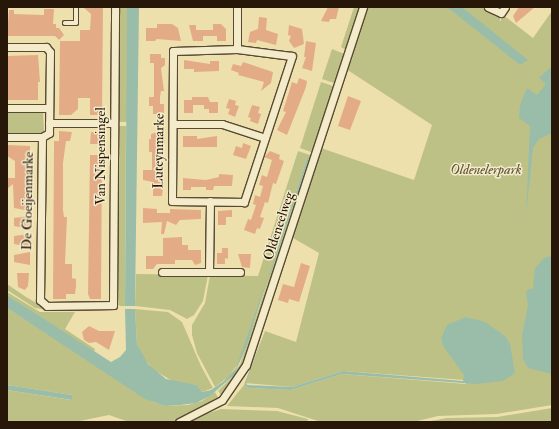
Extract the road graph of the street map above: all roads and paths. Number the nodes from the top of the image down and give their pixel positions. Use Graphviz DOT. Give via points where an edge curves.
graph roads {
  1 [pos="76,7"];
  2 [pos="115,7"];
  3 [pos="237,7"];
  4 [pos="363,7"];
  5 [pos="488,7"];
  6 [pos="503,10"];
  7 [pos="65,23"];
  8 [pos="7,47"];
  9 [pos="237,49"];
  10 [pos="7,108"];
  11 [pos="49,108"];
  12 [pos="49,123"];
  13 [pos="114,123"];
  14 [pos="173,124"];
  15 [pos="7,137"];
  16 [pos="42,137"];
  17 [pos="265,138"];
  18 [pos="210,201"];
  19 [pos="162,272"];
  20 [pos="209,272"];
  21 [pos="240,272"];
  22 [pos="113,306"];
  23 [pos="179,422"];
  1 -- 7 [label="lane" via="76,23"];
  2 -- 13 [label="street, Van Nispensingel"];
  3 -- 9 [label="street"];
  4 -- 23 [label="street, Oldeneelweg" via="246,365 222,400"];
  5 -- 6 [label="street"];
  8 -- 11 [label="street, De Goeijenmarke" via="46,47 50,52"];
  9 -- 14 [label="street, Luteynmarke" via="173,51"];
  9 -- 17 [label="street, Luteynmarke" via="292,56"];
  10 -- 11 [label="street"];
  11 -- 12 [label="street, De Goeijenmarke"];
  12 -- 13 [label="street"];
  12 -- 16 [label="street, De Goeijenmarke" via="49,133"];
  13 -- 22 [label="street, Van Nispensingel"];
  14 -- 17 [label="street" via="222,124"];
  14 -- 18 [label="street, Luteynmarke" via="172,201"];
  15 -- 16 [label="street"];
  16 -- 22 [label="street, De Goeijenmarke" via="40,300 47,306"];
  17 -- 18 [label="street, Luteynmarke" via="244,202"];
  18 -- 20 [label="street"];
  19 -- 20 [label="street"];
  20 -- 21 [label="street"];
}
